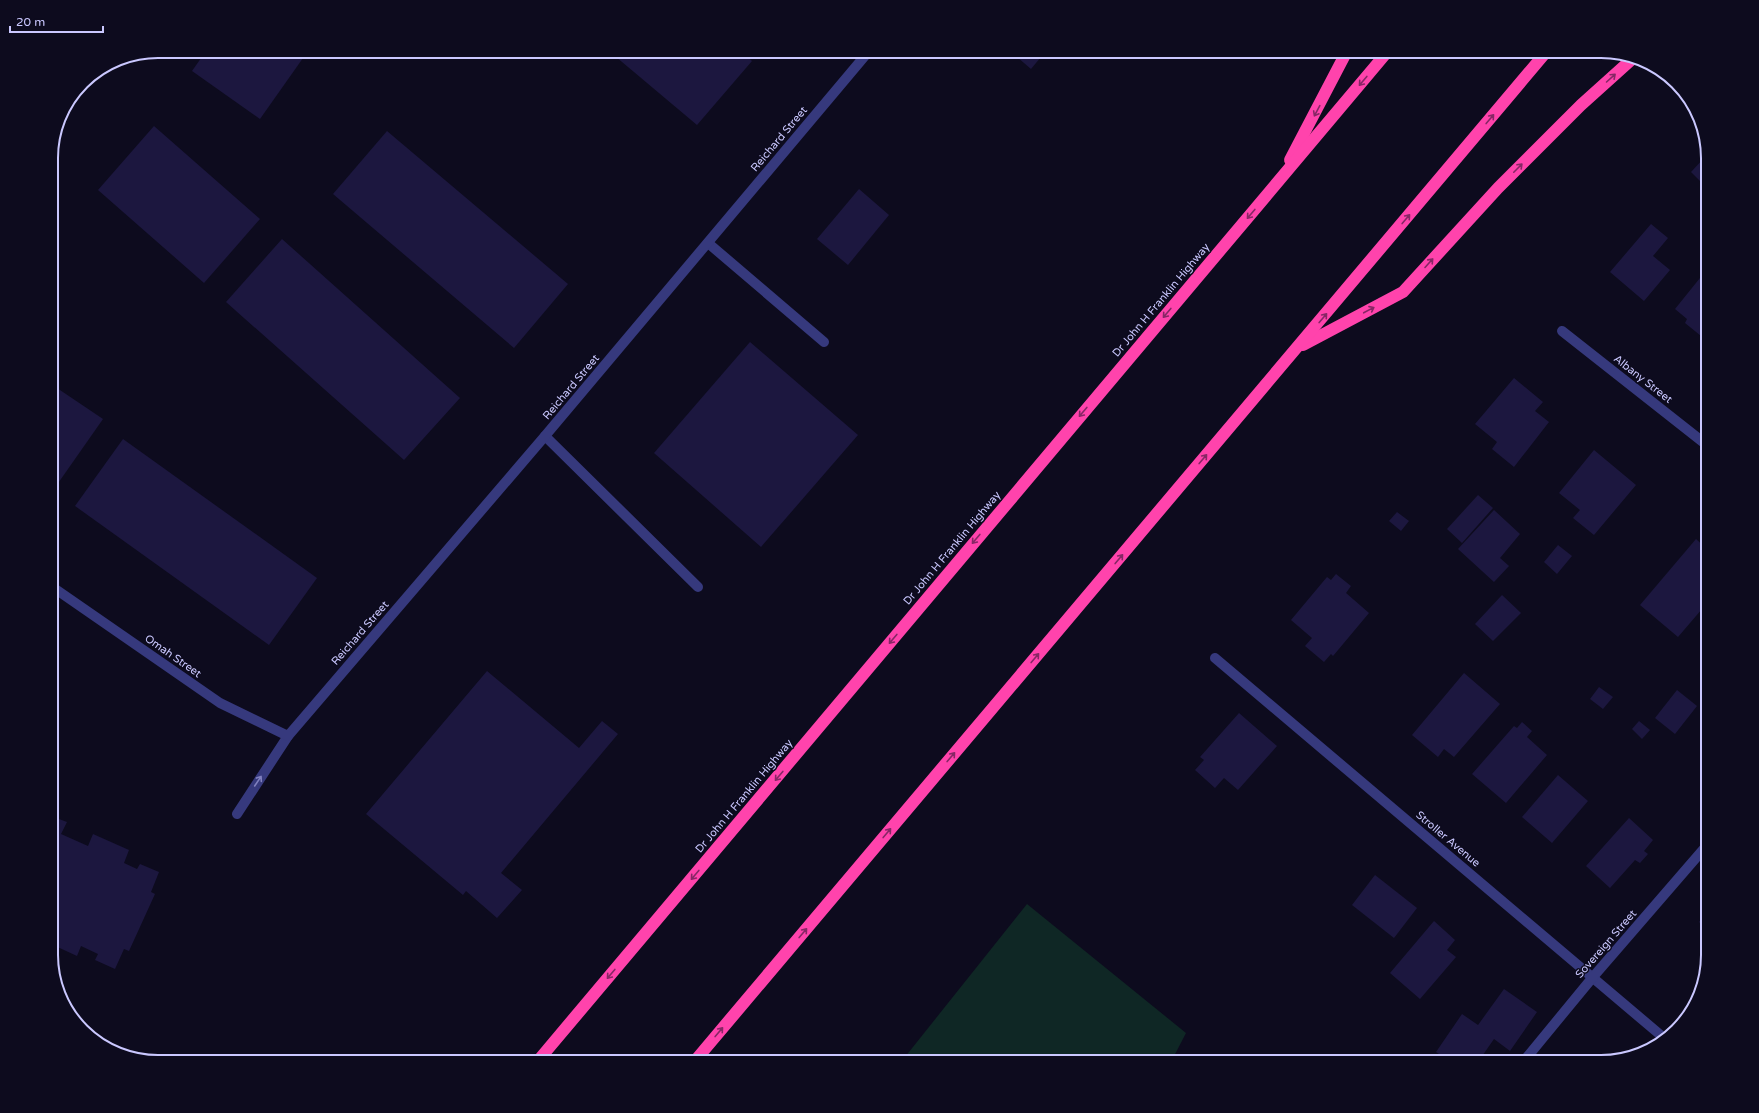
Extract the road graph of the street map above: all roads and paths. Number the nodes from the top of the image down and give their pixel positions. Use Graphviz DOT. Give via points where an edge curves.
graph roads {
  1 [pos="863,58"];
  2 [pos="1343,58"];
  3 [pos="1382,58"];
  4 [pos="1541,58"];
  5 [pos="1629,62"];
  6 [pos="1277,184"];
  7 [pos="708,243"];
  8 [pos="1562,331"];
  9 [pos="824,342"];
  10 [pos="1298,348"];
  11 [pos="545,436"];
  12 [pos="1701,440"];
  13 [pos="698,587"];
  14 [pos="58,591"];
  15 [pos="1215,658"];
  16 [pos="288,736"];
  17 [pos="237,814"];
  18 [pos="1701,852"];
  19 [pos="1593,977"];
  20 [pos="1661,1035"];
  21 [pos="543,1055"];
  22 [pos="700,1055"];
  23 [pos="1529,1055"];
  1 -- 7 [label="street, Reichard Street"];
  2 -- 6 [label="highway, one-way"];
  3 -- 6 [label="highway, Dr John H Franklin Highway, one-way"];
  10 -- 4 [label="highway, one-way"];
  10 -- 5 [label="highway, one-way" via="1403,292 1498,188 1581,105"];
  6 -- 21 [label="highway, Dr John H Franklin Highway, one-way"];
  7 -- 9 [label="street"];
  7 -- 11 [label="street, Reichard Street"];
  8 -- 12 [label="street, Albany Street"];
  22 -- 10 [label="highway, one-way"];
  11 -- 13 [label="street"];
  11 -- 16 [label="street, Reichard Street"];
  14 -- 16 [label="street, Omah Street" via="220,703"];
  15 -- 19 [label="street, Stroller Avenue"];
  17 -- 16 [label="street, Reichard Street, one-way"];
  18 -- 19 [label="street, Sovereign Street"];
  19 -- 20 [label="street, Stroller Avenue"];
  19 -- 23 [label="street, Sovereign Street"];
}
